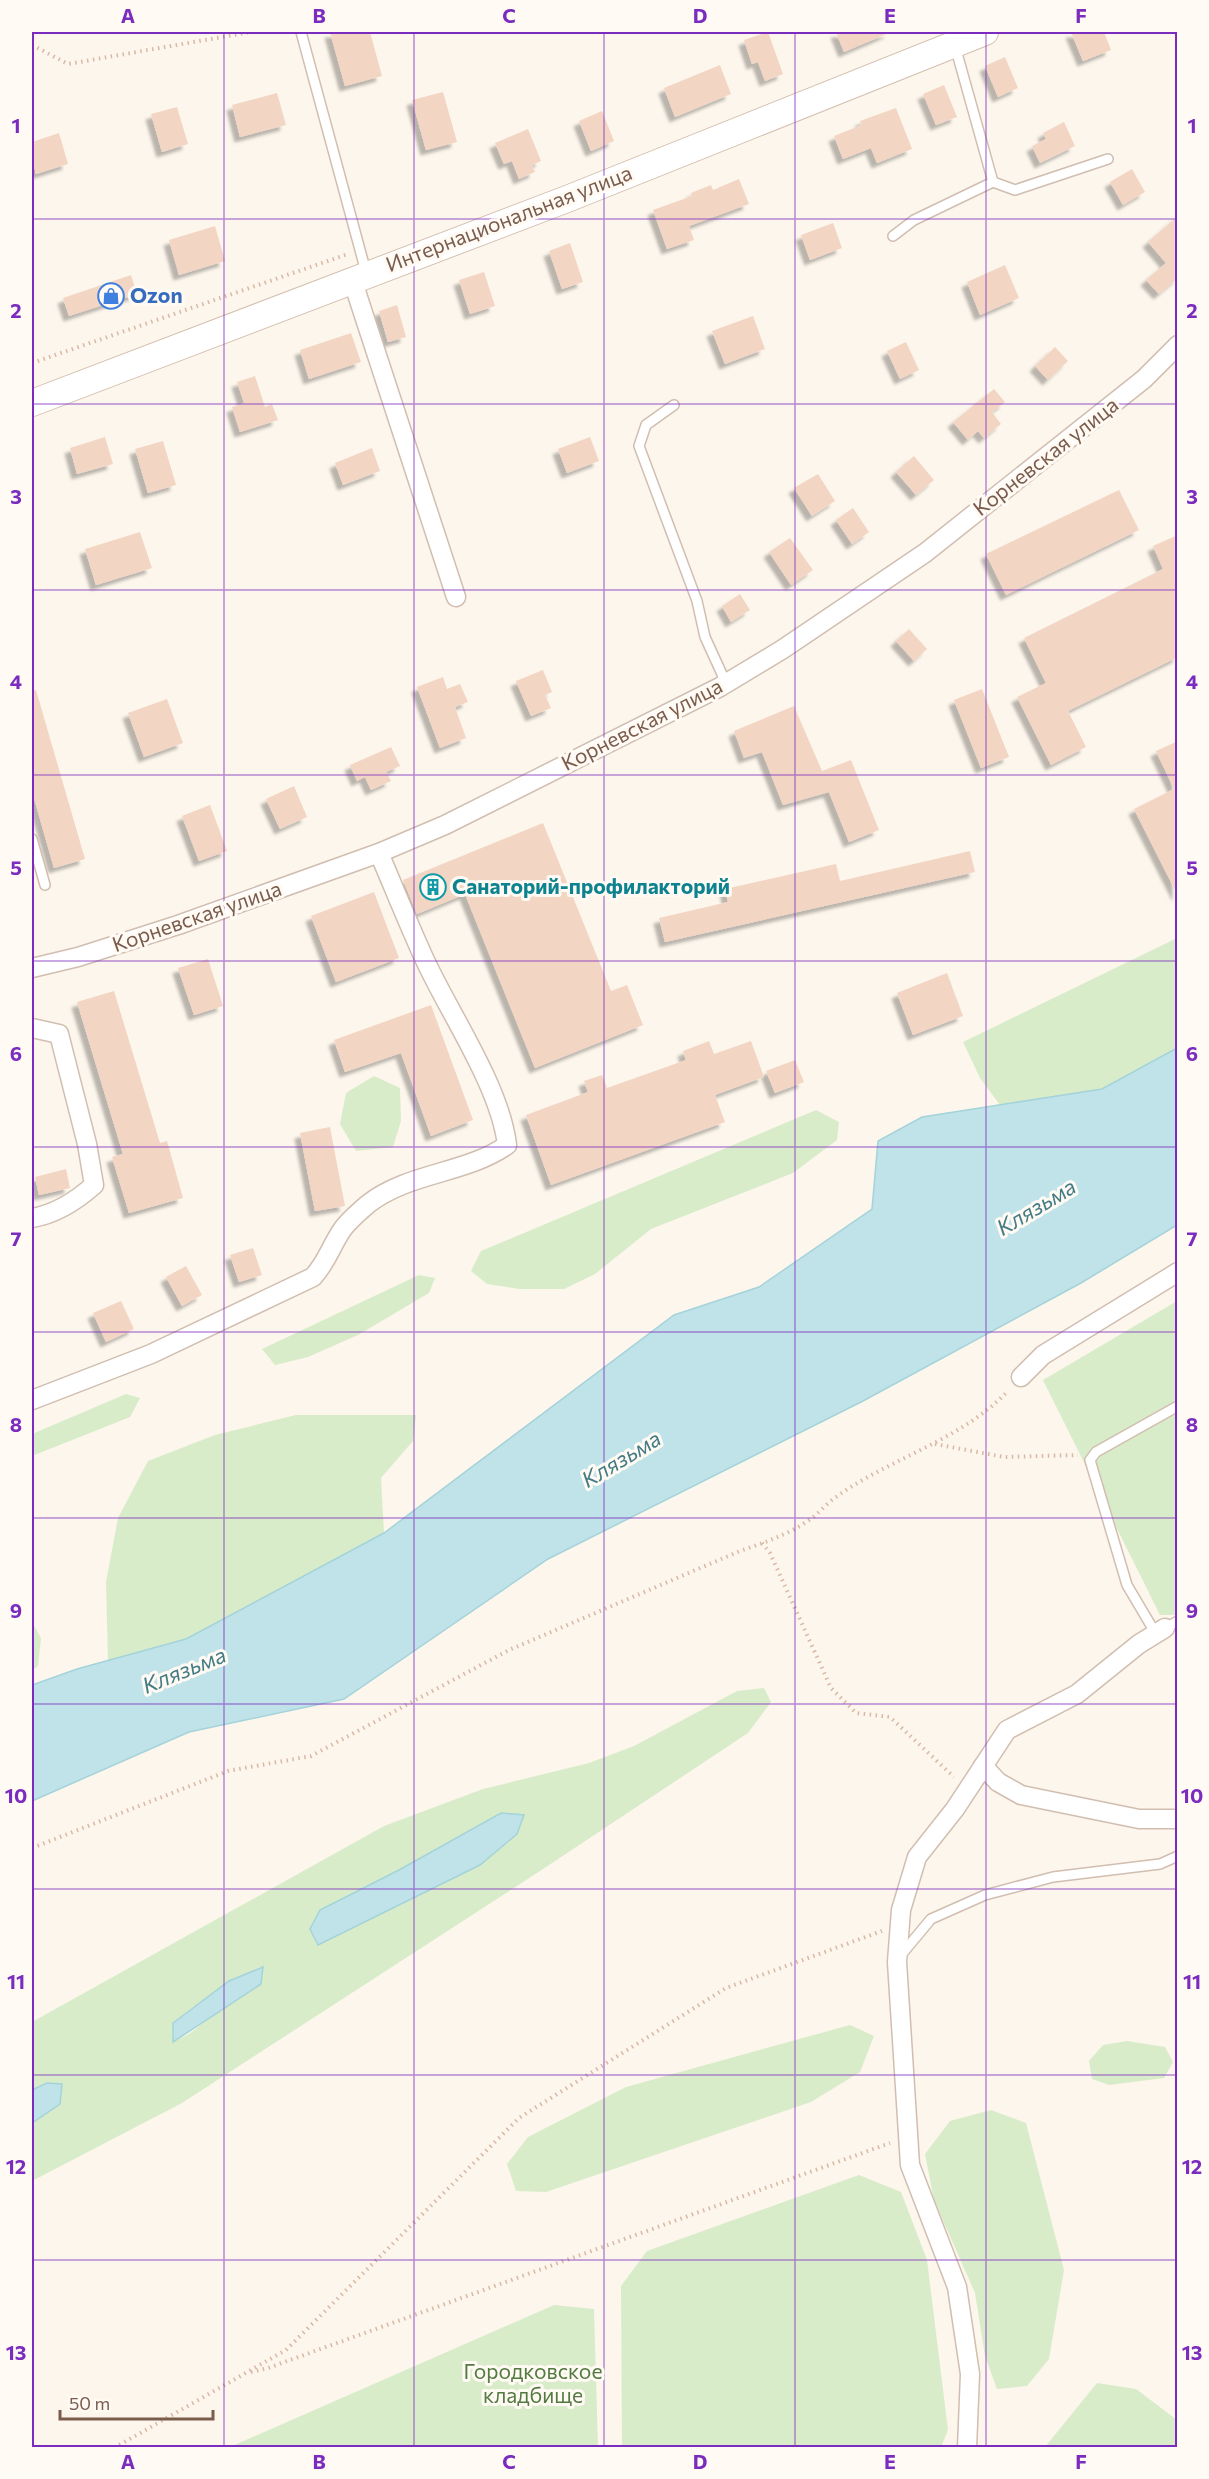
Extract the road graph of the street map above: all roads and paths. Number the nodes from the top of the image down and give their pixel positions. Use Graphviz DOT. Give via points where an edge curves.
graph roads {
  1 [pos="251,32"];
  2 [pos="301,32"];
  3 [pos="985,32"];
  4 [pos="955,44"];
  5 [pos="32,45"];
  6 [pos="1108,159"];
  7 [pos="993,182"];
  8 [pos="893,236"];
  9 [pos="360,268"];
  10 [pos="1178,345"];
  11 [pos="32,363"];
  12 [pos="32,403"];
  13 [pos="674,405"];
  14 [pos="456,597"];
  15 [pos="726,684"];
  16 [pos="32,838"];
  17 [pos="379,853"];
  18 [pos="45,885"];
  19 [pos="32,968"];
  20 [pos="32,1028"];
  21 [pos="32,1218"];
  22 [pos="1178,1272"];
  23 [pos="1021,1377"];
  24 [pos="32,1400"];
  25 [pos="1178,1406"];
  26 [pos="933,1444"];
  27 [pos="1083,1457"];
  28 [pos="762,1544"];
  29 [pos="1166,1627"];
  30 [pos="983,1766"];
  31 [pos="968,1790"];
  32 [pos="1178,1819"];
  33 [pos="32,1848"];
  34 [pos="1178,1856"];
  35 [pos="900,1925"];
  36 [pos="897,1962"];
  37 [pos="891,2143"];
  38 [pos="245,2373"];
  39 [pos="114,2448"];
  40 [pos="967,2448"];
  1 -- 5 [label="path" via="68,64"];
  2 -- 9 [label="lane"];
  3 -- 4 [label="street, Интернациональная улица"];
  4 -- 7 [label="lane"];
  4 -- 9 [label="street, Интернациональная улица" via="567,199"];
  6 -- 7 [label="lane" via="1015,190"];
  7 -- 8 [label="lane" via="914,220"];
  9 -- 11 [label="path"];
  9 -- 12 [label="street, Интернациональная улица"];
  9 -- 14 [label="street"];
  10 -- 15 [label="street, Корневская улица" via="1144,379 926,553"];
  13 -- 15 [label="lane" via="646,424 639,447 697,601 705,637"];
  15 -- 17 [label="street, Корневская улица" via="445,825"];
  16 -- 18 [label="lane"];
  17 -- 19 [label="street, Корневская улица" via="178,925"];
  17 -- 24 [label="street" via="424,958 493,1095 505,1125 507,1145 492,1156 409,1181 369,1203 342,1229 325,1264 313,1276 151,1354"];
  20 -- 21 [label="street" via="59,1034 94,1185 76,1201"];
  22 -- 23 [label="street" via="1043,1355"];
  23 -- 26 [label="path" via="991,1409"];
  25 -- 29 [label="lane" via="1096,1452 1090,1460 1127,1585"];
  26 -- 27 [label="path" via="1004,1457 1075,1453"];
  26 -- 28 [label="path" via="835,1497 813,1518 780,1538"];
  28 -- 31 [label="path" via="770,1553 831,1688 856,1713 890,1717"];
  28 -- 33 [label="path" via="510,1650 311,1756 228,1771"];
  29 -- 30 [label="street" via="1077,1694 1007,1730"];
  30 -- 31 [label="street"];
  30 -- 32 [label="street" via="998,1782 1021,1795 1139,1819"];
  31 -- 35 [label="street" via="917,1857"];
  34 -- 36 [label="lane" via="1160,1864 1053,1877 985,1895 931,1919 905,1946"];
  35 -- 36 [label="street"];
  35 -- 38 [label="path" via="726,1988 519,2118 286,2350"];
  36 -- 40 [label="street" via="910,2164 957,2287 970,2374"];
  37 -- 38 [label="path" via="268,2368"];
  38 -- 39 [label="path"];
}
